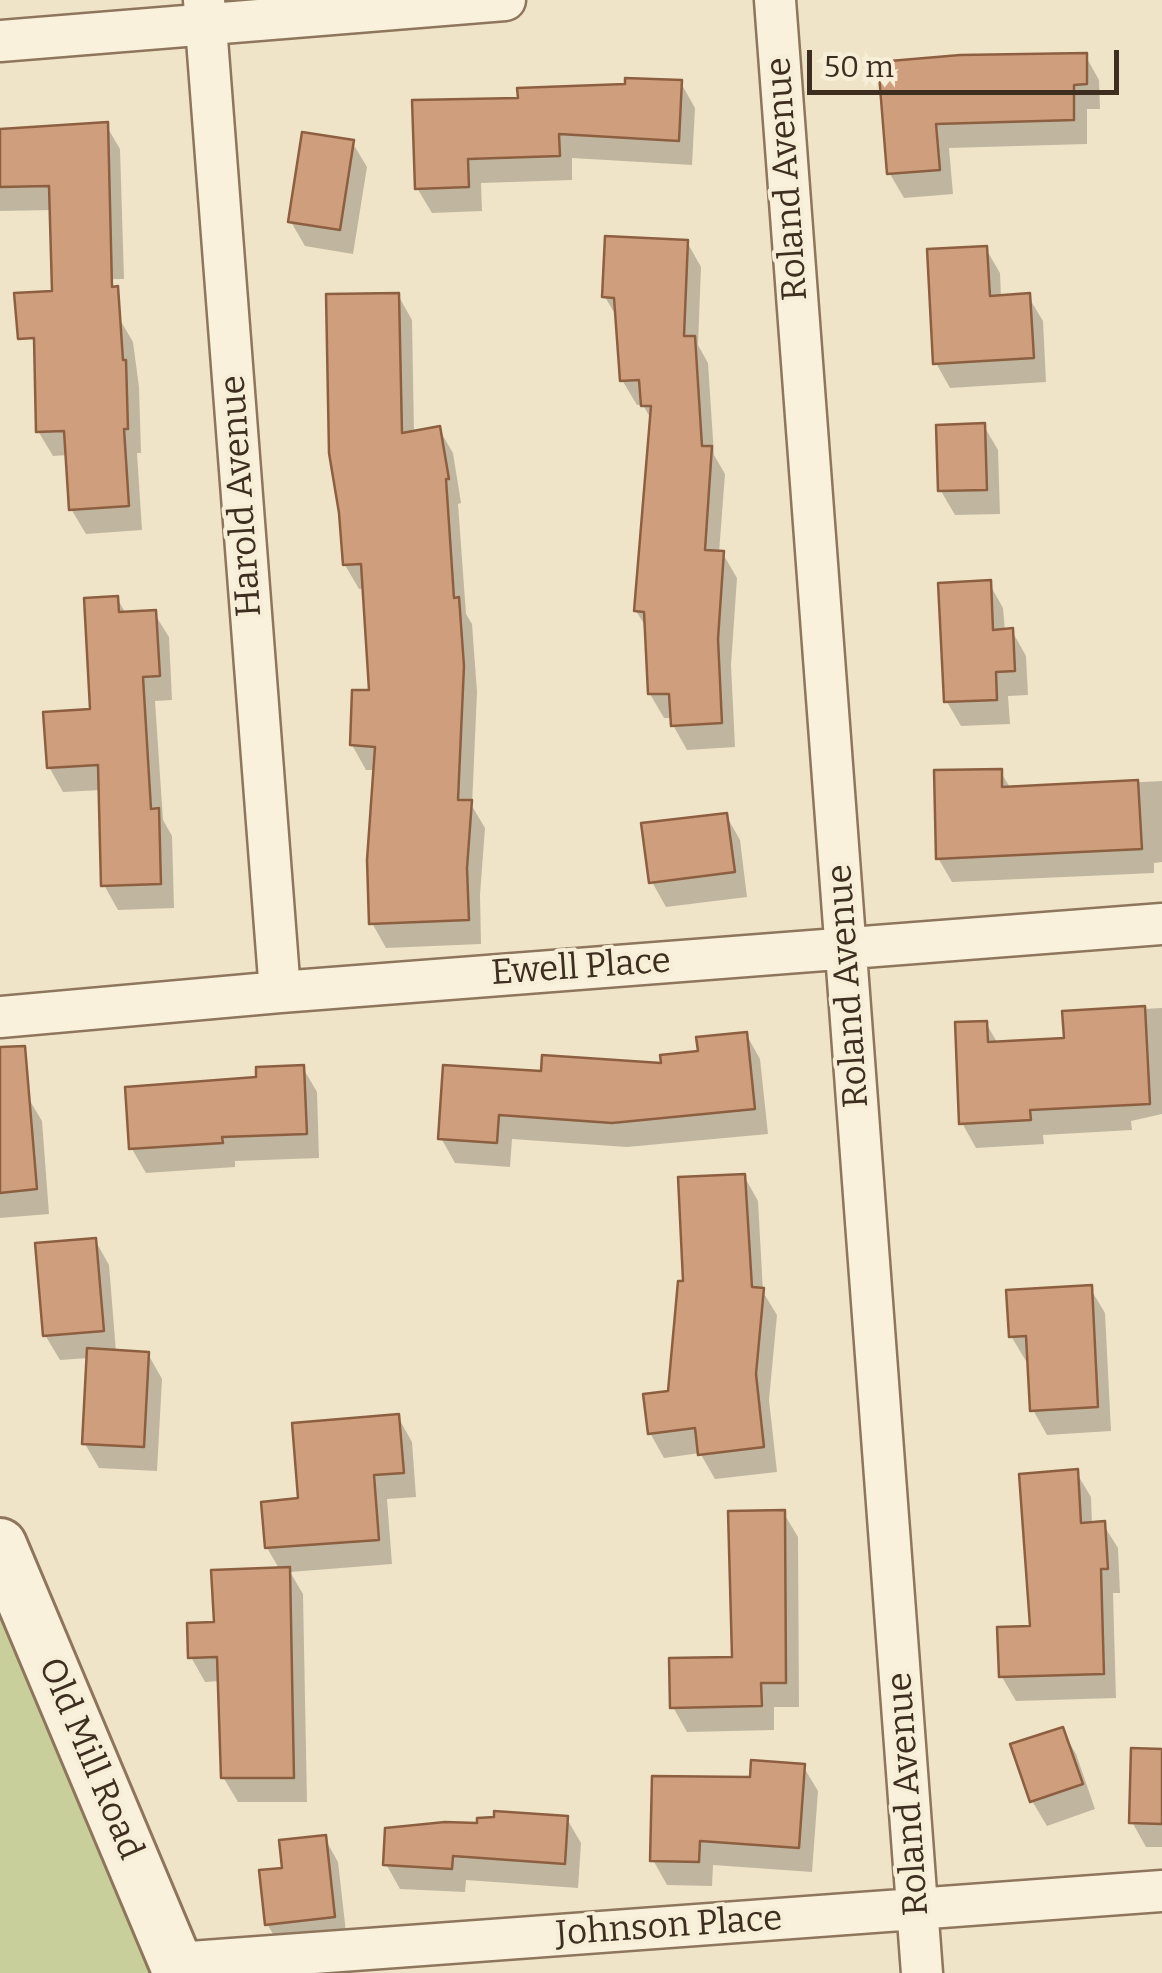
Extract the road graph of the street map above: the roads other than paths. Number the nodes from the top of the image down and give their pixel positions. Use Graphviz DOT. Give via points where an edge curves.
graph roads {
  1 [pos="505,0"];
  2 [pos="775,0"];
  3 [pos="205,11"];
  4 [pos="0,41"];
  5 [pos="1162,924"];
  6 [pos="846,948"];
  7 [pos="280,992"];
  8 [pos="0,1018"];
  9 [pos="0,1546"];
  10 [pos="1162,1891"];
  11 [pos="917,1910"];
  12 [pos="178,1968"];
  13 [pos="922,1973"];
  1 -- 3 [label="street"];
  2 -- 6 [label="street, Roland Avenue"];
  3 -- 4 [label="street"];
  3 -- 7 [label="street, Harold Avenue"];
  5 -- 6 [label="street, Ewell Place"];
  6 -- 7 [label="street, Ewell Place"];
  6 -- 11 [label="street, Roland Avenue"];
  7 -- 8 [label="street, Ewell Place"];
  9 -- 12 [label="street, Old Mill Road"];
  10 -- 11 [label="street, Johnson Place"];
  11 -- 12 [label="street, Johnson Place"];
  11 -- 13 [label="street, Roland Avenue"];
}
